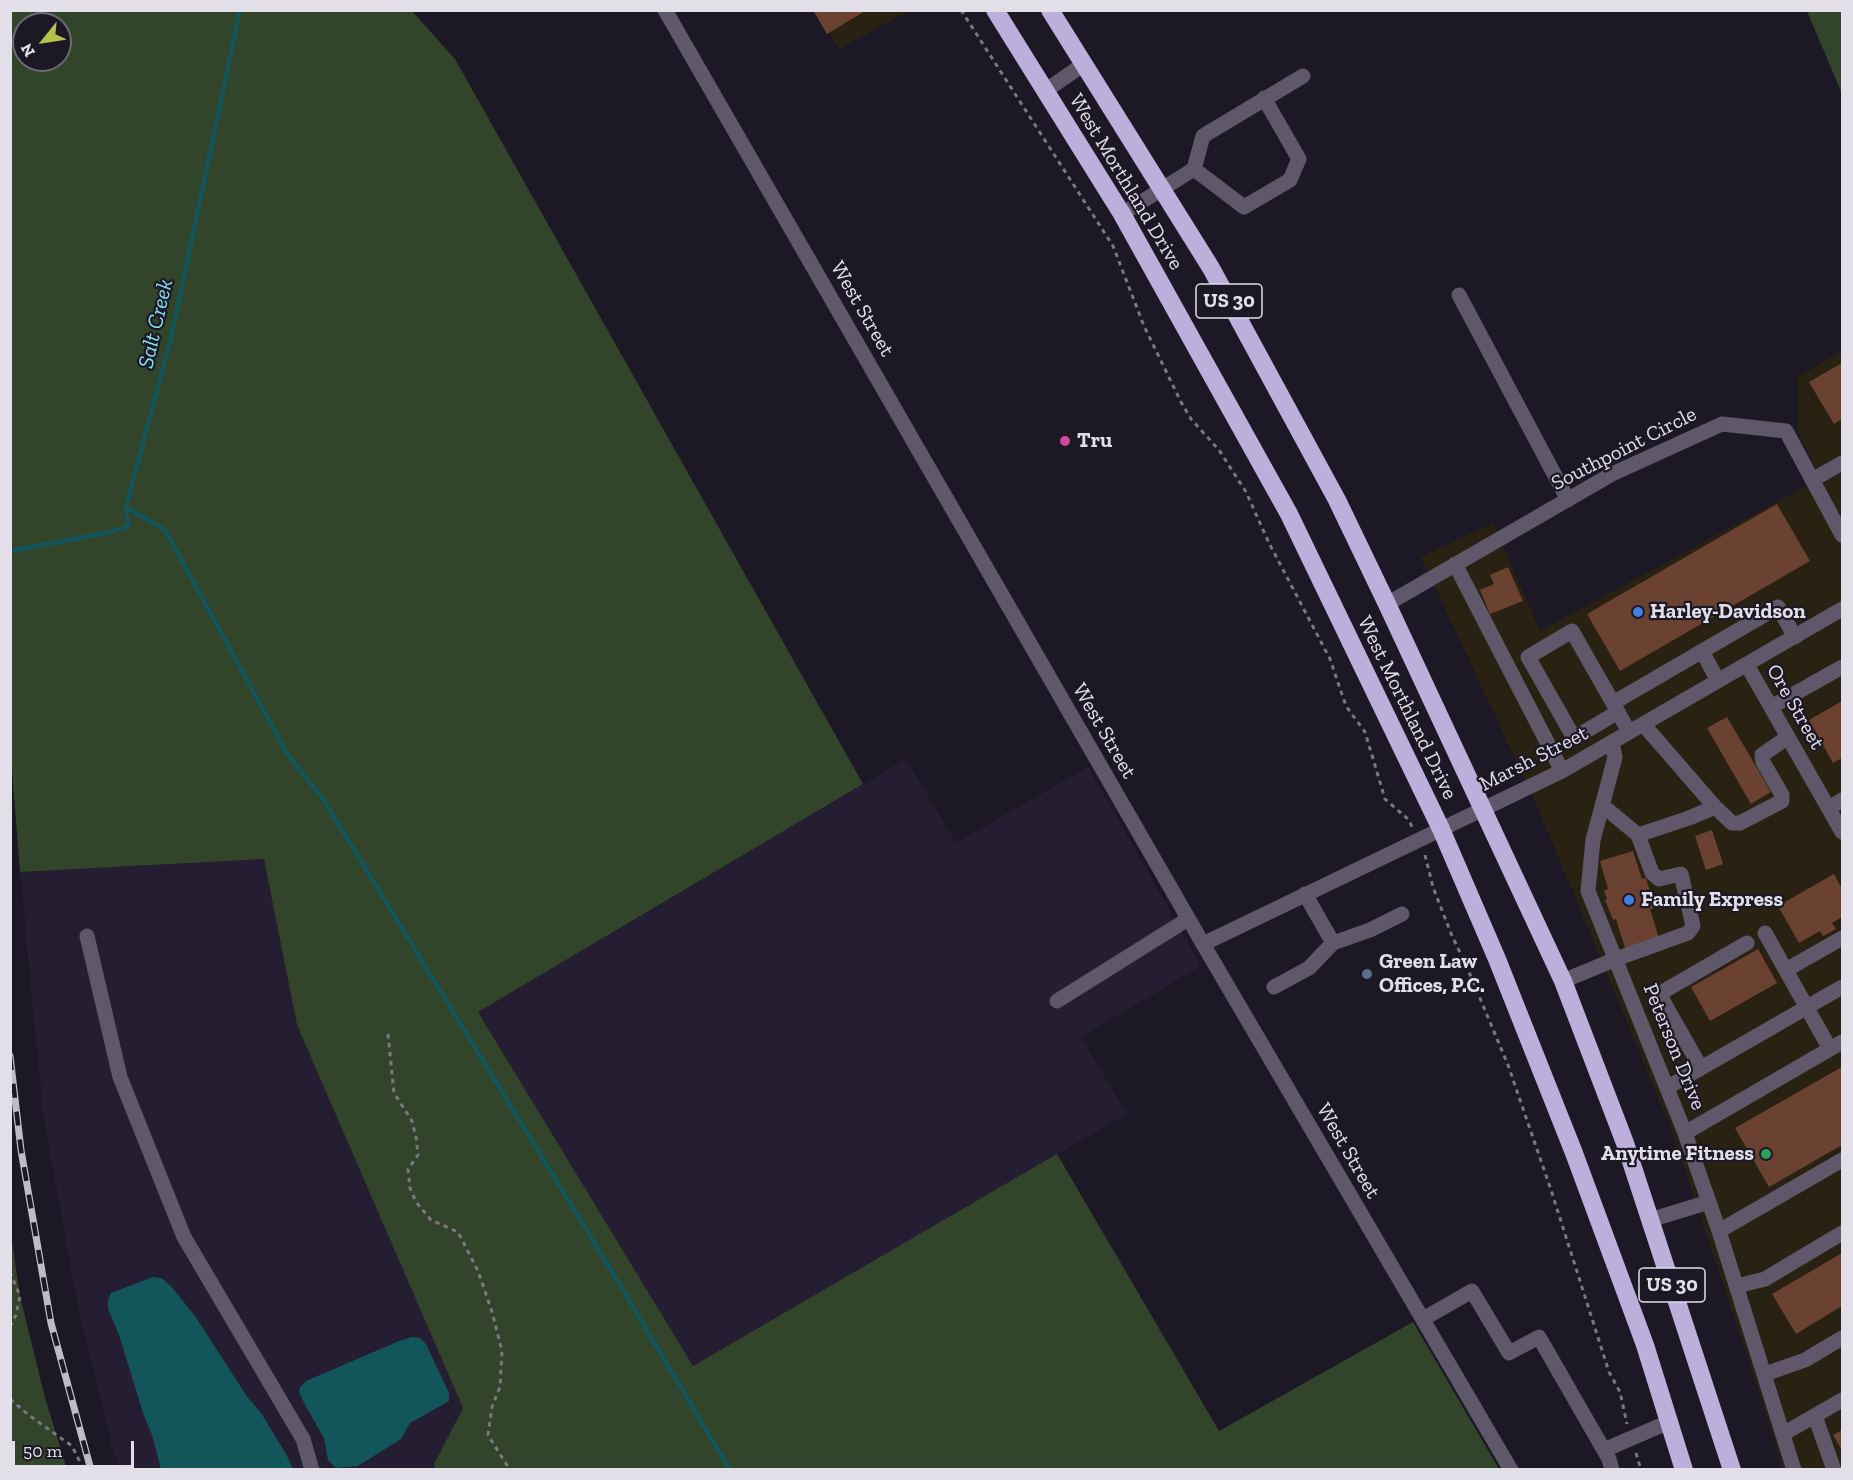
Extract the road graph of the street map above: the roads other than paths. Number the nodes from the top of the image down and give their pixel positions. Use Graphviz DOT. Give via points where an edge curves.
graph roads {
  1 [pos="665,10"];
  2 [pos="995,10"];
  3 [pos="1050,10"];
  4 [pos="1084,64"];
  5 [pos="1303,76"];
  6 [pos="1045,91"];
  7 [pos="1264,98"];
  8 [pos="1194,168"];
  9 [pos="1161,188"];
  10 [pos="1122,214"];
  11 [pos="1459,295"];
  12 [pos="1842,463"];
  13 [pos="1812,480"];
  14 [pos="1568,500"];
  15 [pos="1842,535"];
  16 [pos="1455,564"];
  17 [pos="1387,604"];
  18 [pos="1842,609"];
  19 [pos="1795,637"];
  20 [pos="1702,651"];
  21 [pos="1747,665"];
  22 [pos="1842,667"];
  23 [pos="1718,681"];
  24 [pos="1771,707"];
  25 [pos="1616,708"];
  26 [pos="1643,724"];
  27 [pos="1629,732"];
  28 [pos="1788,737"];
  29 [pos="1612,742"];
  30 [pos="1562,771"];
  31 [pos="1842,800"];
  32 [pos="1602,805"];
  33 [pos="1715,807"];
  34 [pos="1829,808"];
  35 [pos="1483,809"];
  36 [pos="1441,829"];
  37 [pos="1842,832"];
  38 [pos="1638,835"];
  39 [pos="1305,894"];
  40 [pos="1402,914"];
  41 [pos="1188,919"];
  42 [pos="1765,933"];
  43 [pos="87,936"];
  44 [pos="1842,938"];
  45 [pos="1333,943"];
  46 [pos="1747,943"];
  47 [pos="1203,944"];
  48 [pos="1616,959"];
  49 [pos="1786,970"];
  50 [pos="1563,981"];
  51 [pos="1274,987"];
  52 [pos="1842,987"];
  53 [pos="1057,1001"];
  54 [pos="1807,1007"];
  55 [pos="1836,1045"];
  56 [pos="1701,1068"];
  57 [pos="1668,1087"];
  58 [pos="1685,1133"];
  59 [pos="1842,1160"];
  60 [pos="1709,1202"];
  61 [pos="1650,1220"];
  62 [pos="1719,1231"];
  63 [pos="1842,1233"];
  64 [pos="1737,1286"];
  65 [pos="1423,1319"];
  66 [pos="1842,1338"];
  67 [pos="1765,1374"];
  68 [pos="1842,1400"];
  69 [pos="1815,1416"];
  70 [pos="1669,1422"];
  71 [pos="1783,1434"];
  72 [pos="1604,1450"];
  73 [pos="312,1470"];
  74 [pos="1511,1470"];
  75 [pos="1612,1470"];
  76 [pos="1684,1470"];
  77 [pos="1732,1470"];
  78 [pos="1794,1470"];
  79 [pos="1834,1470"];
  1 -- 41 [label="street, West Street"];
  2 -- 6 [label="highway, West Morthland Drive / US 30"];
  3 -- 4 [label="highway, West Morthland Drive / US 30"];
  4 -- 6 [label="street"];
  4 -- 9 [label="highway, West Morthland Drive / US 30"];
  5 -- 7 [label="street"];
  6 -- 10 [label="highway, West Morthland Drive / US 30"];
  7 -- 8 [label="street" via="1203,136"];
  7 -- 8 [label="street" via="1299,159 1290,180 1244,207"];
  8 -- 9 [label="street"];
  9 -- 10 [label="street"];
  9 -- 17 [label="highway, West Morthland Drive / US 30" via="1211,268 1279,391"];
  10 -- 36 [label="highway, West Morthland Drive / US 30" via="1289,514"];
  11 -- 14 [label="street"];
  12 -- 13 [label="street"];
  13 -- 14 [label="street, Southpoint Circle" via="1786,431 1722,424 1612,474"];
  13 -- 15 [label="street, Southpoint Circle"];
  14 -- 16 [label="street, Southpoint Circle"];
  16 -- 17 [label="street, Southpoint Circle"];
  16 -- 30 [label="street"];
  17 -- 35 [label="highway, West Morthland Drive / US 30"];
  18 -- 19 [label="street, Marsh Street"];
  19 -- 20 [label="street" via="1778,607"];
  19 -- 21 [label="street, Marsh Street"];
  20 -- 23 [label="street"];
  20 -- 25 [label="street"];
  21 -- 23 [label="street, Marsh Street"];
  21 -- 24 [label="street, Ore Street"];
  22 -- 24 [label="street"];
  23 -- 26 [label="street, Marsh Street"];
  24 -- 28 [label="street, Ore Street"];
  25 -- 25 [label="street" via="1572,631 1528,657 1574,738"];
  25 -- 27 [label="street"];
  26 -- 27 [label="street, Marsh Street"];
  26 -- 33 [label="street"];
  27 -- 29 [label="street, Marsh Street"];
  28 -- 33 [label="street" via="1762,755 1782,801 1740,823 1732,823"];
  28 -- 34 [label="street, Ore Street"];
  29 -- 30 [label="street, Marsh Street"];
  29 -- 32 [label="street, Peterson Drive" via="1615,757"];
  30 -- 35 [label="street, Marsh Street"];
  31 -- 34 [label="street"];
  32 -- 38 [label="street"];
  32 -- 48 [label="street, Peterson Drive" via="1593,840 1588,891"];
  33 -- 38 [label="street"];
  34 -- 37 [label="street, Ore Street"];
  35 -- 36 [label="street, Marsh Street"];
  35 -- 50 [label="highway, West Morthland Drive / US 30"];
  36 -- 39 [label="street, Marsh Street"];
  36 -- 70 [label="highway, West Morthland Drive / US 30" via="1574,1154 1645,1345"];
  38 -- 48 [label="street" via="1652,873 1659,879 1681,874 1693,926 1688,933"];
  39 -- 45 [label="street"];
  39 -- 47 [label="street, Marsh Street"];
  40 -- 45 [label="street"];
  41 -- 47 [label="street, West Street"];
  41 -- 53 [label="street"];
  42 -- 49 [label="street"];
  43 -- 73 [label="street" via="120,1077 184,1237 303,1439"];
  44 -- 49 [label="street"];
  45 -- 51 [label="street" via="1309,968"];
  46 -- 56 [label="street" via="1659,994"];
  47 -- 65 [label="street, West Street"];
  48 -- 50 [label="street"];
  48 -- 57 [label="street, Peterson Drive"];
  49 -- 54 [label="street"];
  50 -- 61 [label="highway, West Morthland Drive / US 30"];
  52 -- 54 [label="street"];
  54 -- 55 [label="street"];
  54 -- 56 [label="street"];
  55 -- 58 [label="street"];
  56 -- 57 [label="street"];
  57 -- 58 [label="street, Peterson Drive"];
  58 -- 60 [label="street, Peterson Drive"];
  59 -- 62 [label="street"];
  60 -- 61 [label="street"];
  60 -- 62 [label="street, Peterson Drive"];
  61 -- 77 [label="highway, West Morthland Drive / US 30"];
  62 -- 64 [label="street, Peterson Drive"];
  63 -- 64 [label="street" via="1765,1279"];
  64 -- 67 [label="street, Peterson Drive"];
  65 -- 72 [label="street" via="1472,1291 1509,1353 1539,1337"];
  65 -- 74 [label="street, West Street"];
  66 -- 67 [label="street" via="1805,1360"];
  67 -- 71 [label="street, Peterson Drive"];
  68 -- 69 [label="street"];
  69 -- 71 [label="street"];
  69 -- 79 [label="street"];
  70 -- 72 [label="street"];
  70 -- 76 [label="highway, West Morthland Drive / US 30"];
  71 -- 78 [label="street, Peterson Drive"];
  72 -- 75 [label="street"];
}
